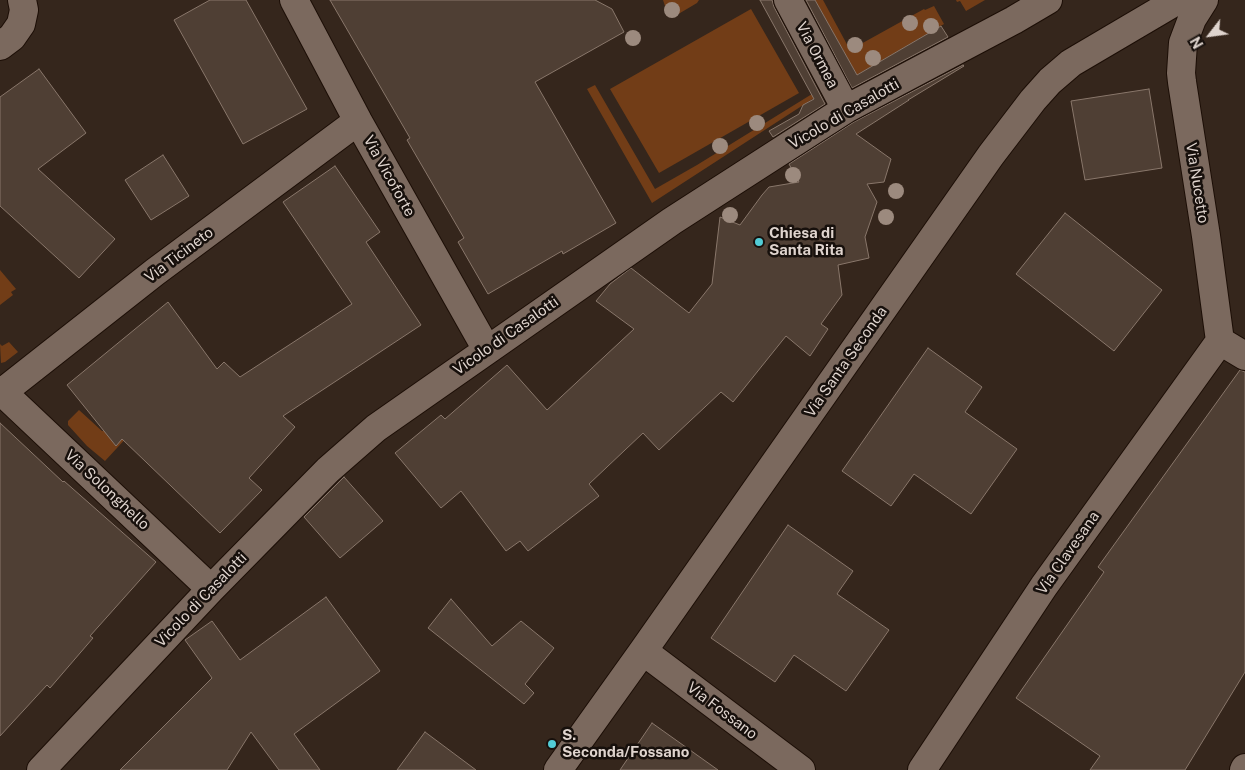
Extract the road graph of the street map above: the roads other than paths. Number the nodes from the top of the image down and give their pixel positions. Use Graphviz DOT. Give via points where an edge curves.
graph roads {
  1 [pos="22,0"];
  2 [pos="294,0"];
  3 [pos="788,0"];
  4 [pos="1048,0"];
  5 [pos="1178,0"];
  6 [pos="1204,0"];
  7 [pos="0,46"];
  8 [pos="846,109"];
  9 [pos="358,121"];
  10 [pos="1220,340"];
  11 [pos="487,350"];
  12 [pos="1245,356"];
  13 [pos="1,392"];
  14 [pos="212,588"];
  15 [pos="643,652"];
  16 [pos="41,770"];
  17 [pos="558,770"];
  18 [pos="801,770"];
  19 [pos="922,770"];
  1 -- 7 [label="street" via="21,24"];
  2 -- 9 [label="street, Via Vicoforte"];
  3 -- 8 [label="street, Via Ormea"];
  4 -- 8 [label="street, Vicolo di Casalotti"];
  5 -- 15 [label="street, Via Santa Seconda" via="1071,63 1033,100 991,155"];
  6 -- 10 [label="street, Via Nucetto" via="1183,43 1181,73"];
  8 -- 11 [label="street, Vicolo di Casalotti" via="672,221"];
  9 -- 11 [label="street, Via Vicoforte"];
  9 -- 13 [label="street, Via Ticineto"];
  10 -- 12 [label="street"];
  10 -- 19 [label="street, Via Clavesana" via="1044,586"];
  11 -- 14 [label="street, Vicolo di Casalotti" via="349,451"];
  13 -- 14 [label="street, Via Solonghello"];
  14 -- 16 [label="street, Vicolo di Casalotti"];
  15 -- 17 [label="street, Via Santa Seconda"];
  15 -- 18 [label="street, Via Fossano"];
}
